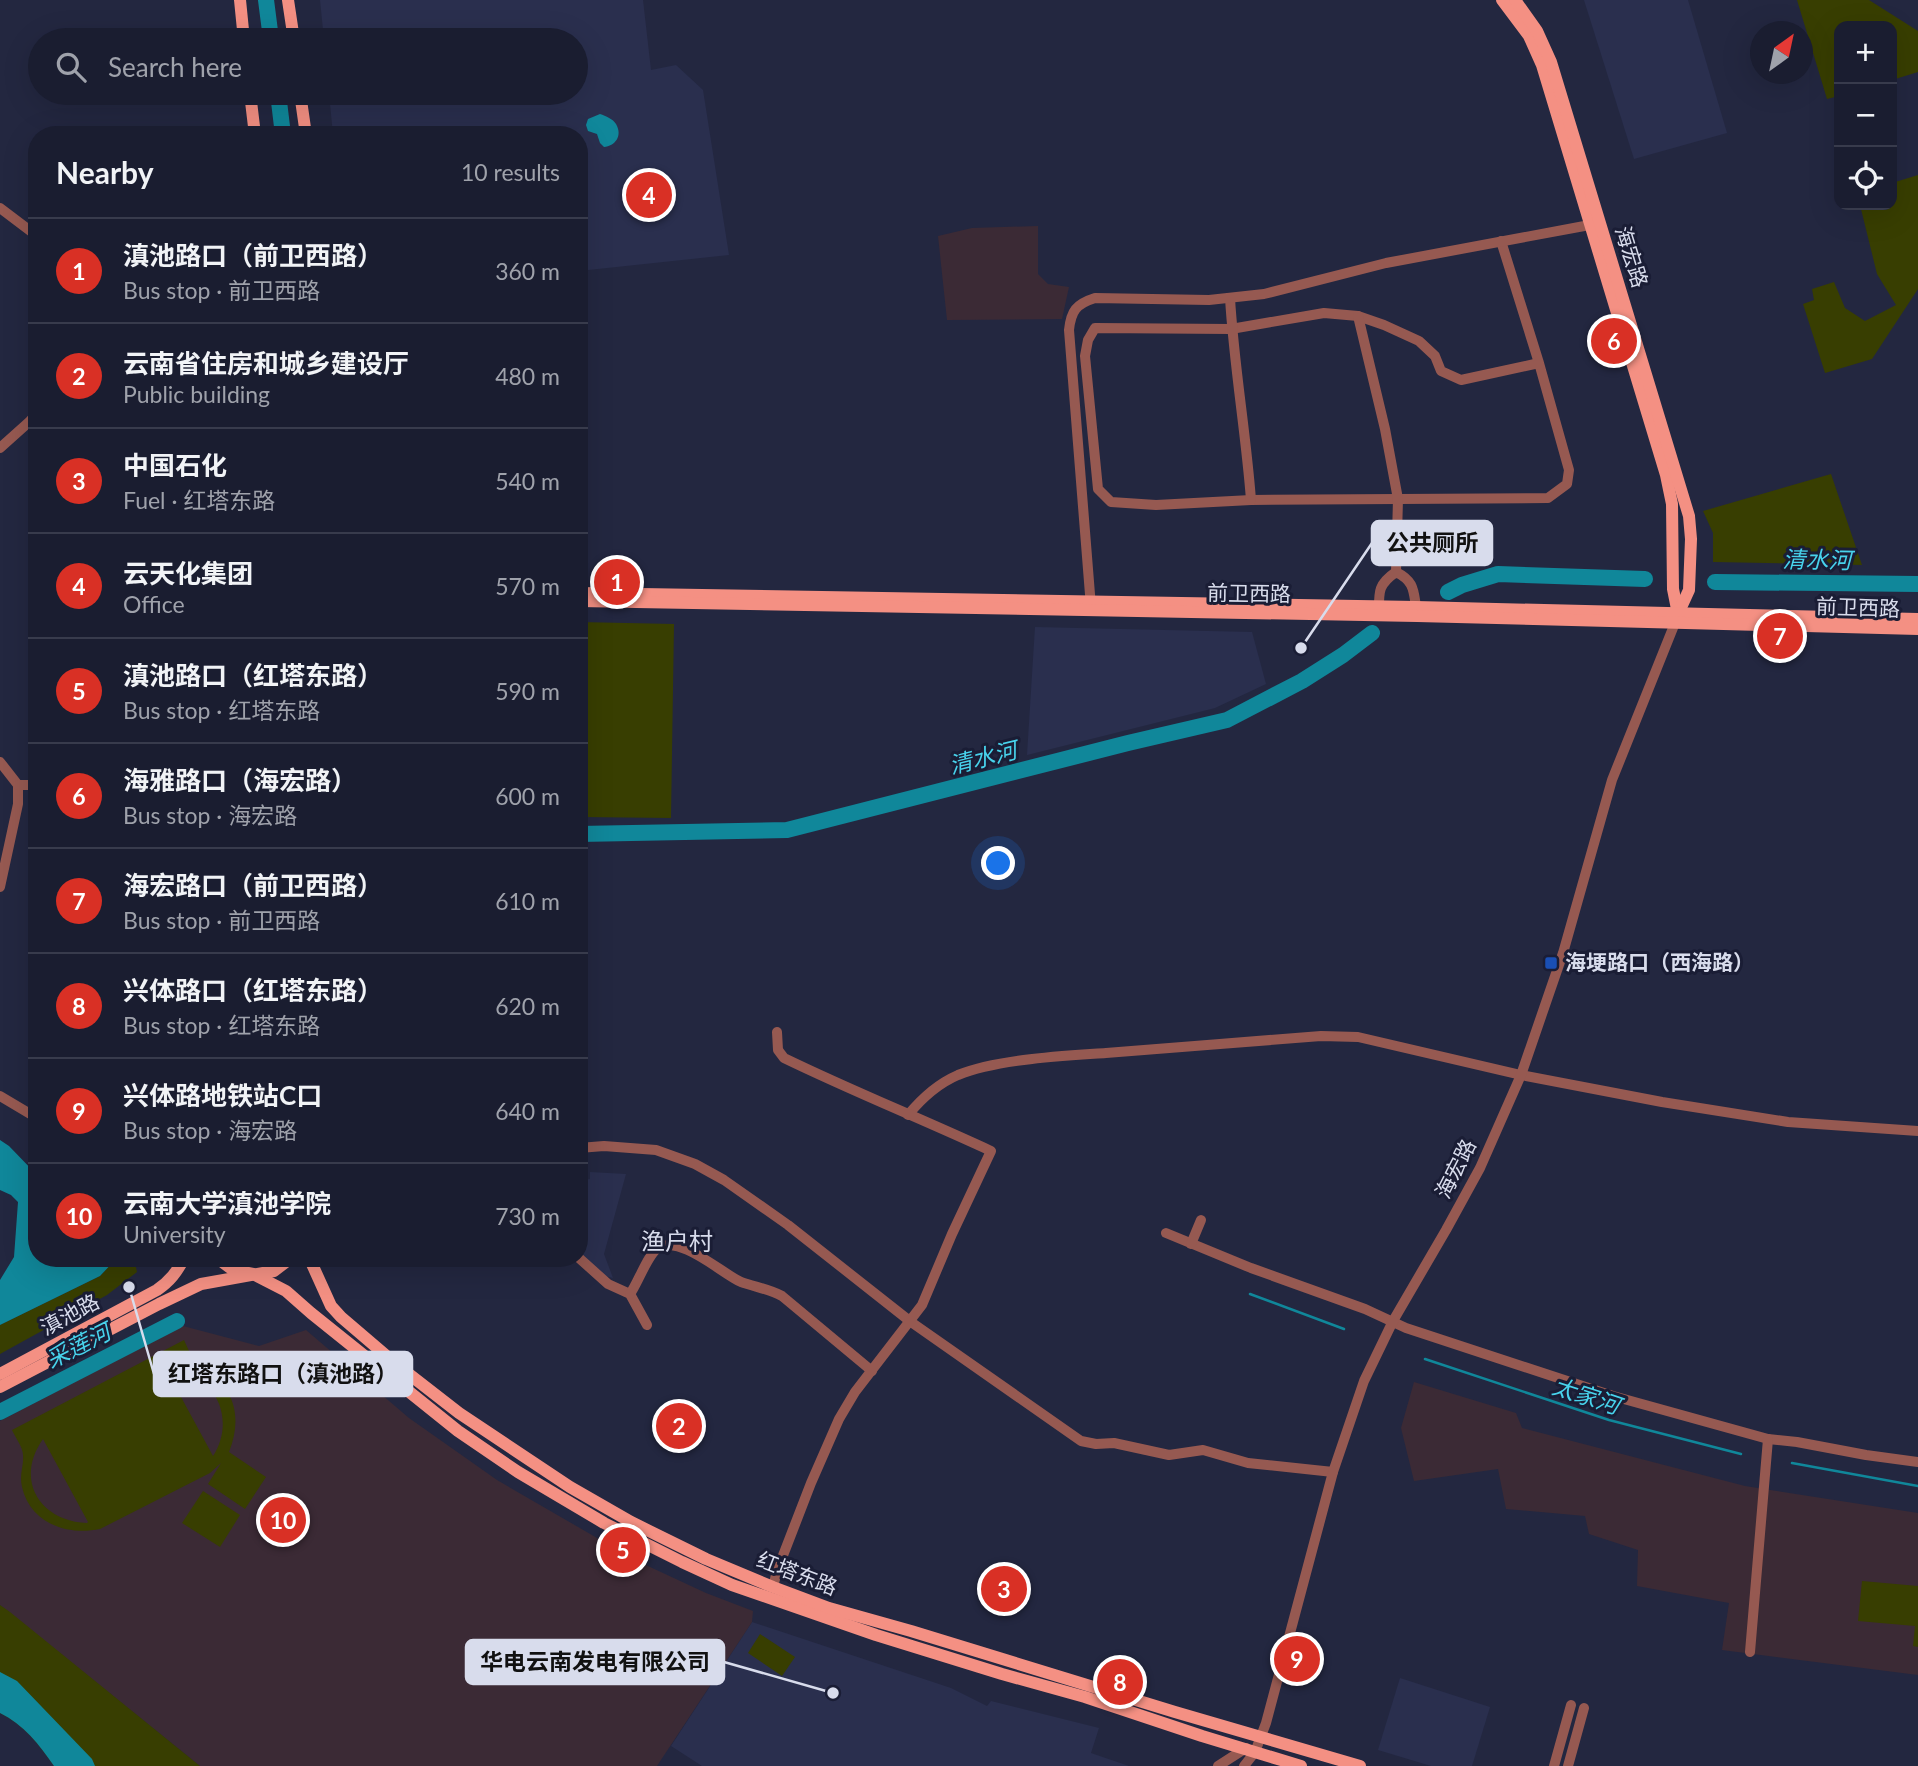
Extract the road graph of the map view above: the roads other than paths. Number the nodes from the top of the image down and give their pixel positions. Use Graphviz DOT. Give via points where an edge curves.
graph roads {
  1 [pos="240,0"];
  2 [pos="288,0"];
  3 [pos="1502,0"];
  4 [pos="1515,0"];
  5 [pos="243,28"];
  6 [pos="292,28"];
  7 [pos="251,105"];
  8 [pos="302,105"];
  9 [pos="254,126"];
  10 [pos="305,126"];
  11 [pos="0,208"];
  12 [pos="1596,224"];
  13 [pos="28,229"];
  14 [pos="1501,241"];
  15 [pos="1230,298"];
  16 [pos="1357,316"];
  17 [pos="1231,329"];
  18 [pos="1539,363"];
  19 [pos="28,423"];
  20 [pos="0,449"];
  21 [pos="1398,499"];
  22 [pos="1251,500"];
  23 [pos="1396,572"];
  24 [pos="588,593"];
  25 [pos="688,599"];
  26 [pos="588,601"];
  27 [pos="1091,607"];
  28 [pos="1379,612"];
  29 [pos="1417,612"];
  30 [pos="1677,618"];
  31 [pos="1918,619"];
  32 [pos="1918,629"];
  33 [pos="0,762"];
  34 [pos="18,785"];
  35 [pos="28,785"];
  36 [pos="0,887"];
  37 [pos="777,1032"];
  38 [pos="1521,1075"];
  39 [pos="0,1096"];
  40 [pos="28,1113"];
  41 [pos="908,1115"];
  42 [pos="1918,1131"];
  43 [pos="588,1147"];
  44 [pos="1201,1220"];
  45 [pos="1166,1233"];
  46 [pos="1191,1244"];
  47 [pos="588,1266"];
  48 [pos="180,1267"];
  49 [pos="229,1267"];
  50 [pos="279,1267"];
  51 [pos="313,1267"];
  52 [pos="253,1274"];
  53 [pos="630,1294"];
  54 [pos="1393,1321"];
  55 [pos="911,1322"];
  56 [pos="648,1325"];
  57 [pos="872,1371"];
  58 [pos="0,1374"];
  59 [pos="0,1387"];
  60 [pos="1768,1439"];
  61 [pos="1918,1462"];
  62 [pos="1333,1472"];
  63 [pos="773,1587"];
  64 [pos="1750,1652"];
  65 [pos="1571,1705"];
  66 [pos="1584,1708"];
  67 [pos="1260,1737"];
  68 [pos="1250,1751"];
  69 [pos="1218,1766"];
  70 [pos="1244,1766"];
  71 [pos="1301,1766"];
  72 [pos="1360,1766"];
  73 [pos="1554,1766"];
  74 [pos="1568,1766"];
  1 -- 5 [label="main road"];
  2 -- 6 [label="main road"];
  3 -- 12 [label="main road, 海宏路" via="1529,36 1542,65"];
  4 -- 12 [label="main road, 海宏路" via="1538,31 1551,62"];
  7 -- 9 [label="main road"];
  8 -- 10 [label="main road"];
  11 -- 13 [label="street"];
  12 -- 14 [label="street"];
  12 -- 30 [label="main road, 海宏路" via="1672,504"];
  14 -- 15 [label="street"];
  14 -- 18 [label="street"];
  15 -- 17 [label="street"];
  15 -- 27 [label="street" via="1095,298 1076,307 1070,318"];
  16 -- 17 [label="street" via="1324,313"];
  16 -- 18 [label="street" via="1419,341 1435,356 1441,372 1461,380"];
  16 -- 21 [label="street"];
  17 -- 22 [label="street"];
  17 -- 22 [label="street" via="1095,328 1085,356 1098,489 1111,502 1156,505"];
  18 -- 21 [label="street" via="1569,470 1567,484 1548,498"];
  19 -- 20 [label="street"];
  21 -- 22 [label="street"];
  21 -- 23 [label="street"];
  23 -- 28 [label="street" via="1378,592"];
  23 -- 29 [label="street" via="1412,585"];
  24 -- 25 [label="main road, 前卫西路"];
  25 -- 26 [label="main road, 前卫西路"];
  25 -- 27 [label="main road, 前卫西路"];
  27 -- 28 [label="main road, 前卫西路"];
  28 -- 29 [label="main road, 前卫西路"];
  29 -- 30 [label="main road, 前卫西路"];
  30 -- 31 [label="main road, 前卫西路"];
  30 -- 32 [label="main road, 前卫西路"];
  30 -- 38 [label="street, 海宏路" via="1612,780 1563,953"];
  33 -- 34 [label="street"];
  34 -- 35 [label="street"];
  34 -- 36 [label="street"];
  37 -- 41 [label="street" via="778,1050 784,1058"];
  38 -- 41 [label="street" via="1358,1037 1321,1036 1007,1063 946,1081"];
  38 -- 42 [label="street" via="1788,1122"];
  38 -- 54 [label="street, 海宏路" via="1480,1168"];
  39 -- 40 [label="street"];
  41 -- 55 [label="street" via="991,1151"];
  43 -- 55 [label="street" via="656,1150 714,1174 788,1225"];
  44 -- 46 [label="street"];
  45 -- 46 [label="street"];
  46 -- 54 [label="street"];
  47 -- 53 [label="street" via="608,1284"];
  48 -- 58 [label="main road, 滇池路" via="157,1290"];
  49 -- 52 [label="main road, 红塔东路"];
  50 -- 52 [label="main road, 滇池路"];
  51 -- 63 [label="main road, 红塔东路" via="341,1317 459,1413 631,1522"];
  52 -- 59 [label="main road, 滇池路" via="201,1284"];
  52 -- 68 [label="main road, 红塔东路" via="286,1291 458,1431 518,1472 682,1562 732,1585 865,1631"];
  53 -- 56 [label="street"];
  53 -- 57 [label="street" via="653,1252 665,1245 680,1247 741,1282 782,1296"];
  54 -- 60 [label="street" via="1613,1396"];
  54 -- 62 [label="street, 海宏路" via="1364,1381"];
  55 -- 57 [label="street"];
  55 -- 62 [label="street" via="1080,1441 1169,1455 1203,1450 1248,1463"];
  57 -- 63 [label="street" via="839,1419"];
  60 -- 61 [label="street"];
  60 -- 64 [label="street"];
  62 -- 67 [label="street, 海宏路"];
  63 -- 67 [label="main road, 红塔东路" via="829,1608"];
  65 -- 73 [label="street"];
  66 -- 74 [label="street"];
  67 -- 68 [label="street, 海宏路"];
  67 -- 72 [label="main road, 红塔东路"];
  68 -- 69 [label="street"];
  68 -- 70 [label="street, 海宏路"];
  68 -- 71 [label="main road, 红塔东路"];
}
